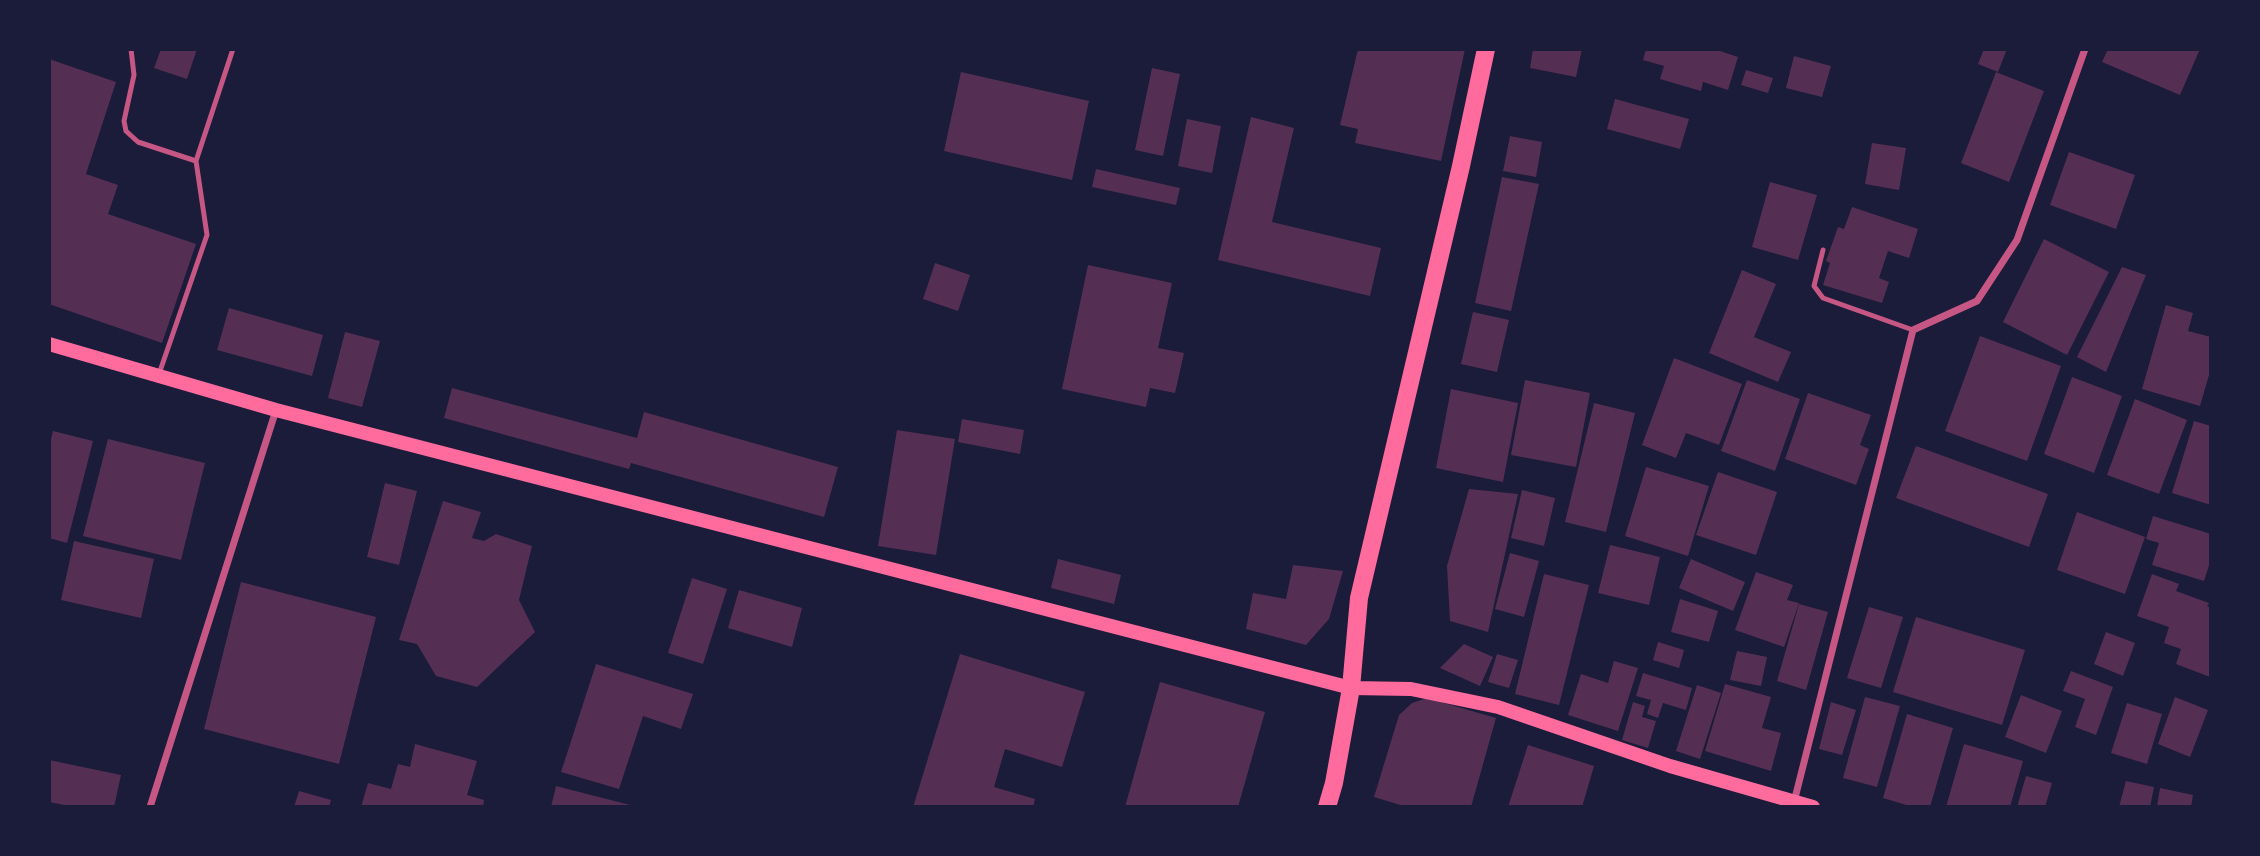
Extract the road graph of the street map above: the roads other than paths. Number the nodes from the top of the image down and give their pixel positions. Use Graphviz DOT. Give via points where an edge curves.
graph roads {
  1 [pos="131,49"];
  2 [pos="233,49"];
  3 [pos="1486,49"];
  4 [pos="2085,49"];
  5 [pos="196,161"];
  6 [pos="1823,250"];
  7 [pos="1913,330"];
  8 [pos="49,344"];
  9 [pos="158,377"];
  10 [pos="276,410"];
  11 [pos="1351,688"];
  12 [pos="1793,802"];
  13 [pos="150,807"];
  14 [pos="1327,807"];
  15 [pos="1813,807"];
  1 -- 5 [label="lane" via="134,75 126,131 138,142"];
  2 -- 5 [label="lane"];
  3 -- 11 [label="main road" via="1359,598"];
  4 -- 7 [label="street" via="2017,240 1977,301"];
  5 -- 9 [label="lane" via="206,235"];
  6 -- 7 [label="lane" via="1814,286 1823,298"];
  7 -- 12 [label="street"];
  8 -- 9 [label="main road"];
  9 -- 10 [label="main road"];
  10 -- 11 [label="main road"];
  10 -- 13 [label="street"];
  11 -- 12 [label="main road" via="1411,689 1498,707"];
  11 -- 14 [label="main road"];
  12 -- 15 [label="main road"];
}
